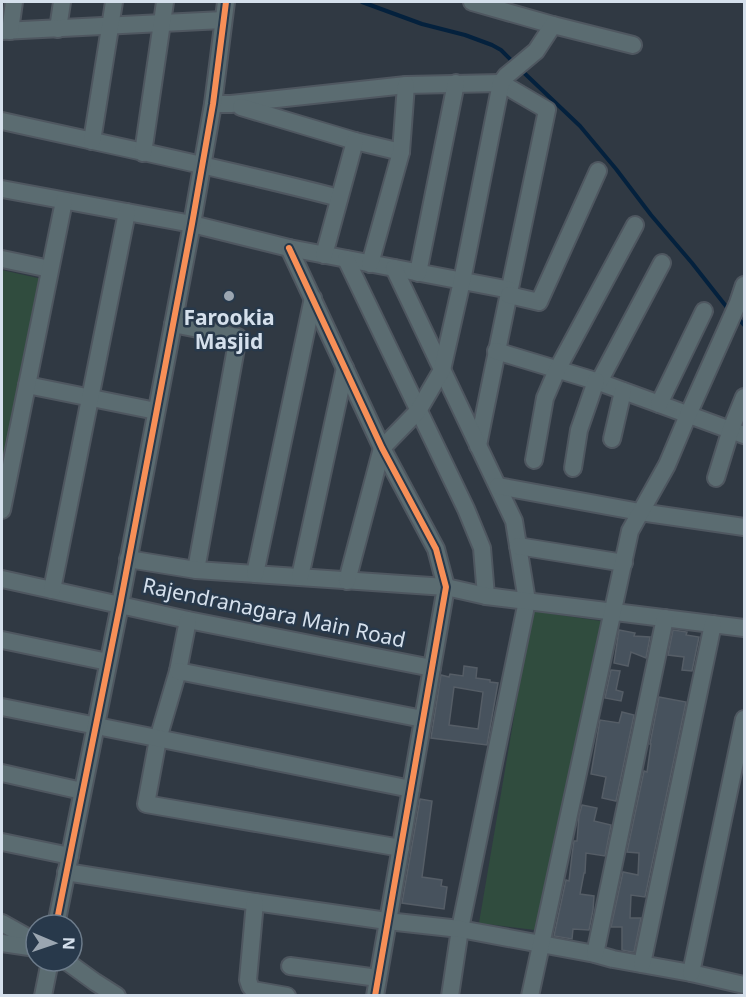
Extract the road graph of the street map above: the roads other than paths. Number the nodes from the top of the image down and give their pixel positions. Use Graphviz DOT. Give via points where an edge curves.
graph roads {
  1 [pos="14,2"];
  2 [pos="62,2"];
  3 [pos="114,2"];
  4 [pos="165,2"];
  5 [pos="226,2"];
  6 [pos="472,2"];
  7 [pos="223,21"];
  8 [pos="163,24"];
  9 [pos="553,25"];
  10 [pos="110,26"];
  11 [pos="58,29"];
  12 [pos="6,31"];
  13 [pos="633,45"];
  14 [pos="507,77"];
  15 [pos="456,83"];
  16 [pos="406,85"];
  17 [pos="213,104"];
  18 [pos="231,104"];
  19 [pos="2,121"];
  20 [pos="92,141"];
  21 [pos="355,141"];
  22 [pos="401,152"];
  23 [pos="143,153"];
  24 [pos="202,166"];
  25 [pos="598,171"];
  26 [pos="2,189"];
  27 [pos="339,198"];
  28 [pos="64,201"];
  29 [pos="127,212"];
  30 [pos="192,224"];
  31 [pos="635,225"];
  32 [pos="289,248"];
  33 [pos="324,255"];
  34 [pos="346,259"];
  35 [pos="2,260"];
  36 [pos="662,263"];
  37 [pos="370,264"];
  38 [pos="394,268"];
  39 [pos="50,269"];
  40 [pos="418,273"];
  41 [pos="462,281"];
  42 [pos="744,285"];
  43 [pos="510,293"];
  44 [pos="313,298"];
  45 [pos="704,311"];
  46 [pos="173,324"];
  47 [pos="496,351"];
  48 [pos="345,368"];
  49 [pos="442,370"];
  50 [pos="557,370"];
  51 [pos="597,381"];
  52 [pos="27,385"];
  53 [pos="623,391"];
  54 [pos="744,397"];
  55 [pos="90,398"];
  56 [pos="659,404"];
  57 [pos="156,411"];
  58 [pos="418,411"];
  59 [pos="688,415"];
  60 [pos="738,432"];
  61 [pos="612,439"];
  62 [pos="478,446"];
  63 [pos="382,448"];
  64 [pos="534,460"];
  65 [pos="573,468"];
  66 [pos="716,478"];
  67 [pos="498,486"];
  68 [pos="2,508"];
  69 [pos="640,512"];
  70 [pos="744,527"];
  71 [pos="518,546"];
  72 [pos="128,559"];
  73 [pos="624,563"];
  74 [pos="196,570"];
  75 [pos="255,574"];
  76 [pos="300,577"];
  77 [pos="2,579"];
  78 [pos="347,581"];
  79 [pos="446,587"];
  80 [pos="52,590"];
  81 [pos="486,596"];
  82 [pos="527,601"];
  83 [pos="120,605"];
  84 [pos="614,612"];
  85 [pos="665,618"];
  86 [pos="188,620"];
  87 [pos="713,624"];
  88 [pos="744,628"];
  89 [pos="2,640"];
  90 [pos="108,662"];
  91 [pos="432,668"];
  92 [pos="178,671"];
  93 [pos="2,707"];
  94 [pos="423,719"];
  95 [pos="744,719"];
  96 [pos="95,725"];
  97 [pos="158,739"];
  98 [pos="2,773"];
  99 [pos="411,789"];
  100 [pos="82,790"];
  101 [pos="2,842"];
  102 [pos="401,848"];
  103 [pos="68,864"];
  104 [pos="255,902"];
  105 [pos="58,913"];
  106 [pos="387,921"];
  107 [pos="2,923"];
  108 [pos="460,929"];
  109 [pos="24,935"];
  110 [pos="2,943"];
  111 [pos="541,944"];
  112 [pos="24,946"];
  113 [pos="595,954"];
  114 [pos="642,964"];
  115 [pos="290,966"];
  116 [pos="48,973"];
  117 [pos="78,973"];
  118 [pos="691,973"];
  119 [pos="378,978"];
  120 [pos="744,982"];
  121 [pos="94,989"];
  122 [pos="44,996"];
  123 [pos="117,996"];
  124 [pos="287,996"];
  125 [pos="375,996"];
  126 [pos="450,996"];
  127 [pos="530,996"];
  1 -- 12 [label="street"];
  2 -- 11 [label="street"];
  3 -- 10 [label="street"];
  4 -- 8 [label="street"];
  5 -- 7 [label="street"];
  6 -- 9 [label="street"];
  7 -- 8 [label="street"];
  7 -- 17 [label="street"];
  8 -- 10 [label="street"];
  8 -- 23 [label="street"];
  9 -- 13 [label="street"];
  9 -- 14 [label="street" via="536,51"];
  10 -- 11 [label="street"];
  10 -- 20 [label="street"];
  11 -- 12 [label="street"];
  14 -- 15 [label="street"];
  14 -- 41 [label="street"];
  14 -- 43 [label="street" via="547,110"];
  15 -- 16 [label="street"];
  15 -- 40 [label="street"];
  16 -- 18 [label="street"];
  16 -- 22 [label="street"];
  17 -- 18 [label="street"];
  17 -- 24 [label="street"];
  18 -- 21 [label="street"];
  19 -- 20 [label="street"];
  20 -- 23 [label="street"];
  21 -- 22 [label="street"];
  21 -- 27 [label="street"];
  22 -- 37 [label="street"];
  23 -- 24 [label="street"];
  24 -- 27 [label="street"];
  24 -- 30 [label="street"];
  25 -- 43 [label="street" via="539,302"];
  26 -- 28 [label="street"];
  27 -- 33 [label="street"];
  28 -- 29 [label="street"];
  28 -- 39 [label="street"];
  29 -- 30 [label="street"];
  29 -- 55 [label="street"];
  30 -- 32 [label="street"];
  30 -- 46 [label="street"];
  31 -- 50 [label="street"];
  32 -- 33 [label="street"];
  32 -- 44 [label="street"];
  33 -- 34 [label="street"];
  34 -- 37 [label="street"];
  34 -- 58 [label="street"];
  35 -- 39 [label="street"];
  36 -- 51 [label="street"];
  37 -- 38 [label="street"];
  38 -- 40 [label="street"];
  38 -- 49 [label="street"];
  39 -- 52 [label="street"];
  40 -- 41 [label="street"];
  41 -- 43 [label="street"];
  41 -- 49 [label="street"];
  42 -- 59 [label="street"];
  43 -- 47 [label="street"];
  44 -- 48 [label="street"];
  44 -- 75 [label="street"];
  45 -- 56 [label="street"];
  46 -- 57 [label="street"];
  46 -- 74 [label="street" via="238,337"];
  47 -- 50 [label="street"];
  47 -- 62 [label="street"];
  48 -- 63 [label="street"];
  48 -- 76 [label="street"];
  49 -- 58 [label="street"];
  49 -- 62 [label="street"];
  50 -- 51 [label="street"];
  50 -- 64 [label="street" via="545,398"];
  51 -- 53 [label="street"];
  51 -- 65 [label="street" via="579,430"];
  52 -- 55 [label="street"];
  52 -- 68 [label="street"];
  53 -- 56 [label="street"];
  53 -- 61 [label="street"];
  54 -- 60 [label="street"];
  55 -- 57 [label="street"];
  55 -- 80 [label="street"];
  56 -- 59 [label="street"];
  57 -- 72 [label="street"];
  58 -- 63 [label="street"];
  58 -- 81 [label="street" via="482,548"];
  59 -- 60 [label="street"];
  59 -- 69 [label="street" via="667,465"];
  60 -- 66 [label="street"];
  62 -- 67 [label="street"];
  63 -- 78 [label="street"];
  63 -- 79 [label="street" via="436,549"];
  67 -- 69 [label="street"];
  67 -- 71 [label="street" via="514,521"];
  69 -- 70 [label="street"];
  69 -- 73 [label="street" via="630,531"];
  71 -- 73 [label="street"];
  71 -- 82 [label="street"];
  72 -- 74 [label="street"];
  72 -- 83 [label="street"];
  73 -- 84 [label="street"];
  74 -- 75 [label="street"];
  75 -- 76 [label="street"];
  76 -- 78 [label="street"];
  77 -- 80 [label="street, Rajendranagara Main Road"];
  78 -- 79 [label="street"];
  79 -- 81 [label="street"];
  79 -- 91 [label="street"];
  80 -- 83 [label="street, Rajendranagara Main Road"];
  81 -- 82 [label="street"];
  82 -- 84 [label="street"];
  82 -- 108 [label="street"];
  83 -- 86 [label="street, Rajendranagara Main Road"];
  83 -- 90 [label="street"];
  84 -- 85 [label="street"];
  84 -- 111 [label="street"];
  85 -- 87 [label="street"];
  85 -- 113 [label="street"];
  86 -- 91 [label="street, Rajendranagara Main Road"];
  86 -- 92 [label="street"];
  87 -- 88 [label="street"];
  87 -- 114 [label="street"];
  89 -- 90 [label="street"];
  90 -- 96 [label="street"];
  91 -- 94 [label="street"];
  92 -- 94 [label="street"];
  92 -- 97 [label="street"];
  93 -- 96 [label="street"];
  94 -- 99 [label="street"];
  95 -- 118 [label="street"];
  96 -- 97 [label="street"];
  96 -- 100 [label="street"];
  97 -- 99 [label="street"];
  97 -- 102 [label="street" via="146,804"];
  98 -- 100 [label="street"];
  99 -- 102 [label="street"];
  100 -- 103 [label="street"];
  101 -- 103 [label="street"];
  102 -- 106 [label="street"];
  103 -- 104 [label="street"];
  103 -- 105 [label="street"];
  104 -- 106 [label="street"];
  104 -- 124 [label="street" via="250,986"];
  106 -- 108 [label="street"];
  106 -- 119 [label="street"];
  107 -- 109 [label="street"];
  108 -- 111 [label="street"];
  108 -- 126 [label="street"];
  110 -- 112 [label="street"];
  111 -- 113 [label="street"];
  111 -- 127 [label="street"];
  113 -- 114 [label="street"];
  114 -- 118 [label="street"];
  115 -- 119 [label="street"];
  116 -- 122 [label="street"];
  117 -- 121 [label="street"];
  118 -- 120 [label="street"];
  119 -- 125 [label="street"];
  121 -- 123 [label="street"];
}
